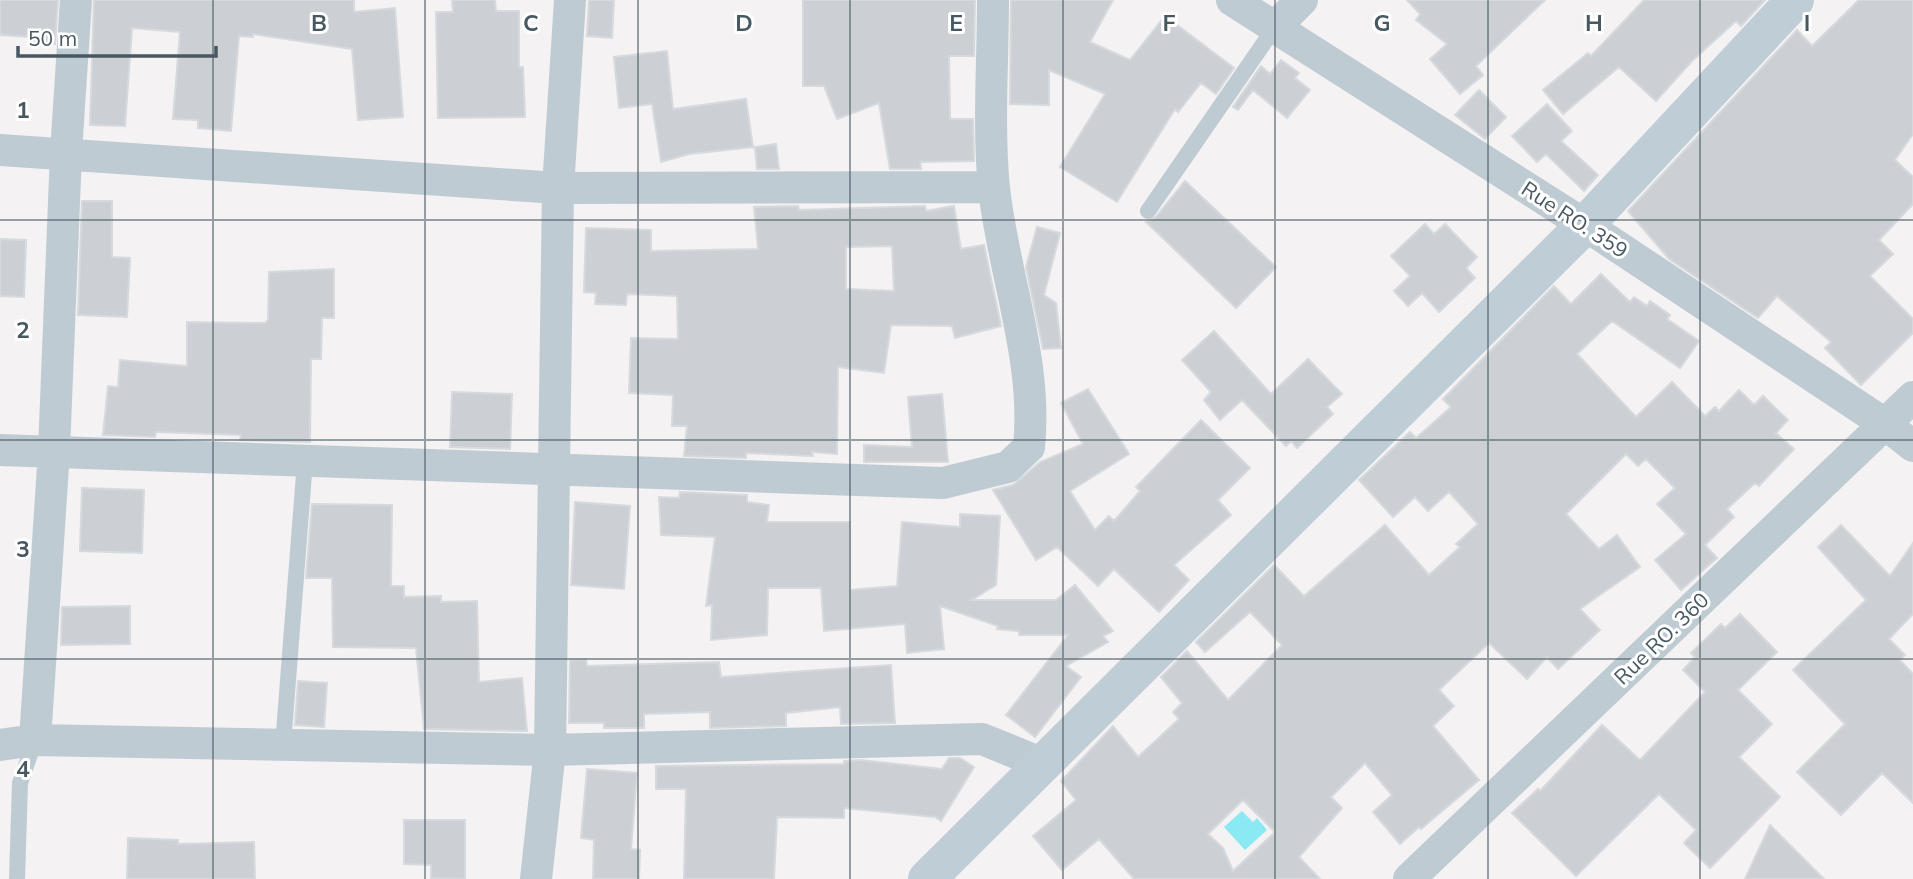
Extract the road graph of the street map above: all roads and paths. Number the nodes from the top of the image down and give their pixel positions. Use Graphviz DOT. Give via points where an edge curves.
graph roads {
  1 [pos="76,0"];
  2 [pos="570,0"];
  3 [pos="993,0"];
  4 [pos="1232,0"];
  5 [pos="1302,0"];
  6 [pos="1795,0"];
  7 [pos="1275,27"];
  8 [pos="0,150"];
  9 [pos="66,152"];
  10 [pos="994,187"];
  11 [pos="558,188"];
  12 [pos="1148,211"];
  13 [pos="1585,225"];
  14 [pos="1913,397"];
  15 [pos="1885,424"];
  16 [pos="1913,446"];
  17 [pos="0,450"];
  18 [pos="54,451"];
  19 [pos="305,461"];
  20 [pos="556,471"];
  21 [pos="34,740"];
  22 [pos="0,745"];
  23 [pos="282,745"];
  24 [pos="550,750"];
  25 [pos="1041,763"];
  26 [pos="17,879"];
  27 [pos="536,879"];
  28 [pos="926,879"];
  29 [pos="1409,879"];
  1 -- 9 [label="street"];
  2 -- 11 [label="street"];
  3 -- 10 [label="street"];
  4 -- 7 [label="street, Rue RO. 359"];
  5 -- 7 [label="street"];
  6 -- 13 [label="street"];
  7 -- 12 [label="lane"];
  7 -- 13 [label="street, Rue RO. 359"];
  8 -- 9 [label="street"];
  9 -- 11 [label="street"];
  9 -- 18 [label="street"];
  10 -- 11 [label="street"];
  10 -- 20 [label="street" via="1032,425 1029,447 1008,467 943,483"];
  11 -- 20 [label="street"];
  13 -- 15 [label="street, Rue RO. 359"];
  13 -- 25 [label="street"];
  14 -- 15 [label="street, Rue RO. 360"];
  15 -- 16 [label="street, Rue RO. 359"];
  15 -- 29 [label="street, Rue RO. 360"];
  17 -- 18 [label="street"];
  18 -- 19 [label="street"];
  18 -- 21 [label="street"];
  19 -- 20 [label="street"];
  19 -- 23 [label="lane"];
  20 -- 24 [label="street"];
  21 -- 22 [label="street"];
  21 -- 23 [label="street"];
  21 -- 26 [label="lane" via="20,783"];
  23 -- 24 [label="street"];
  24 -- 25 [label="street" via="982,739"];
  24 -- 27 [label="street"];
  25 -- 28 [label="street"];
}
